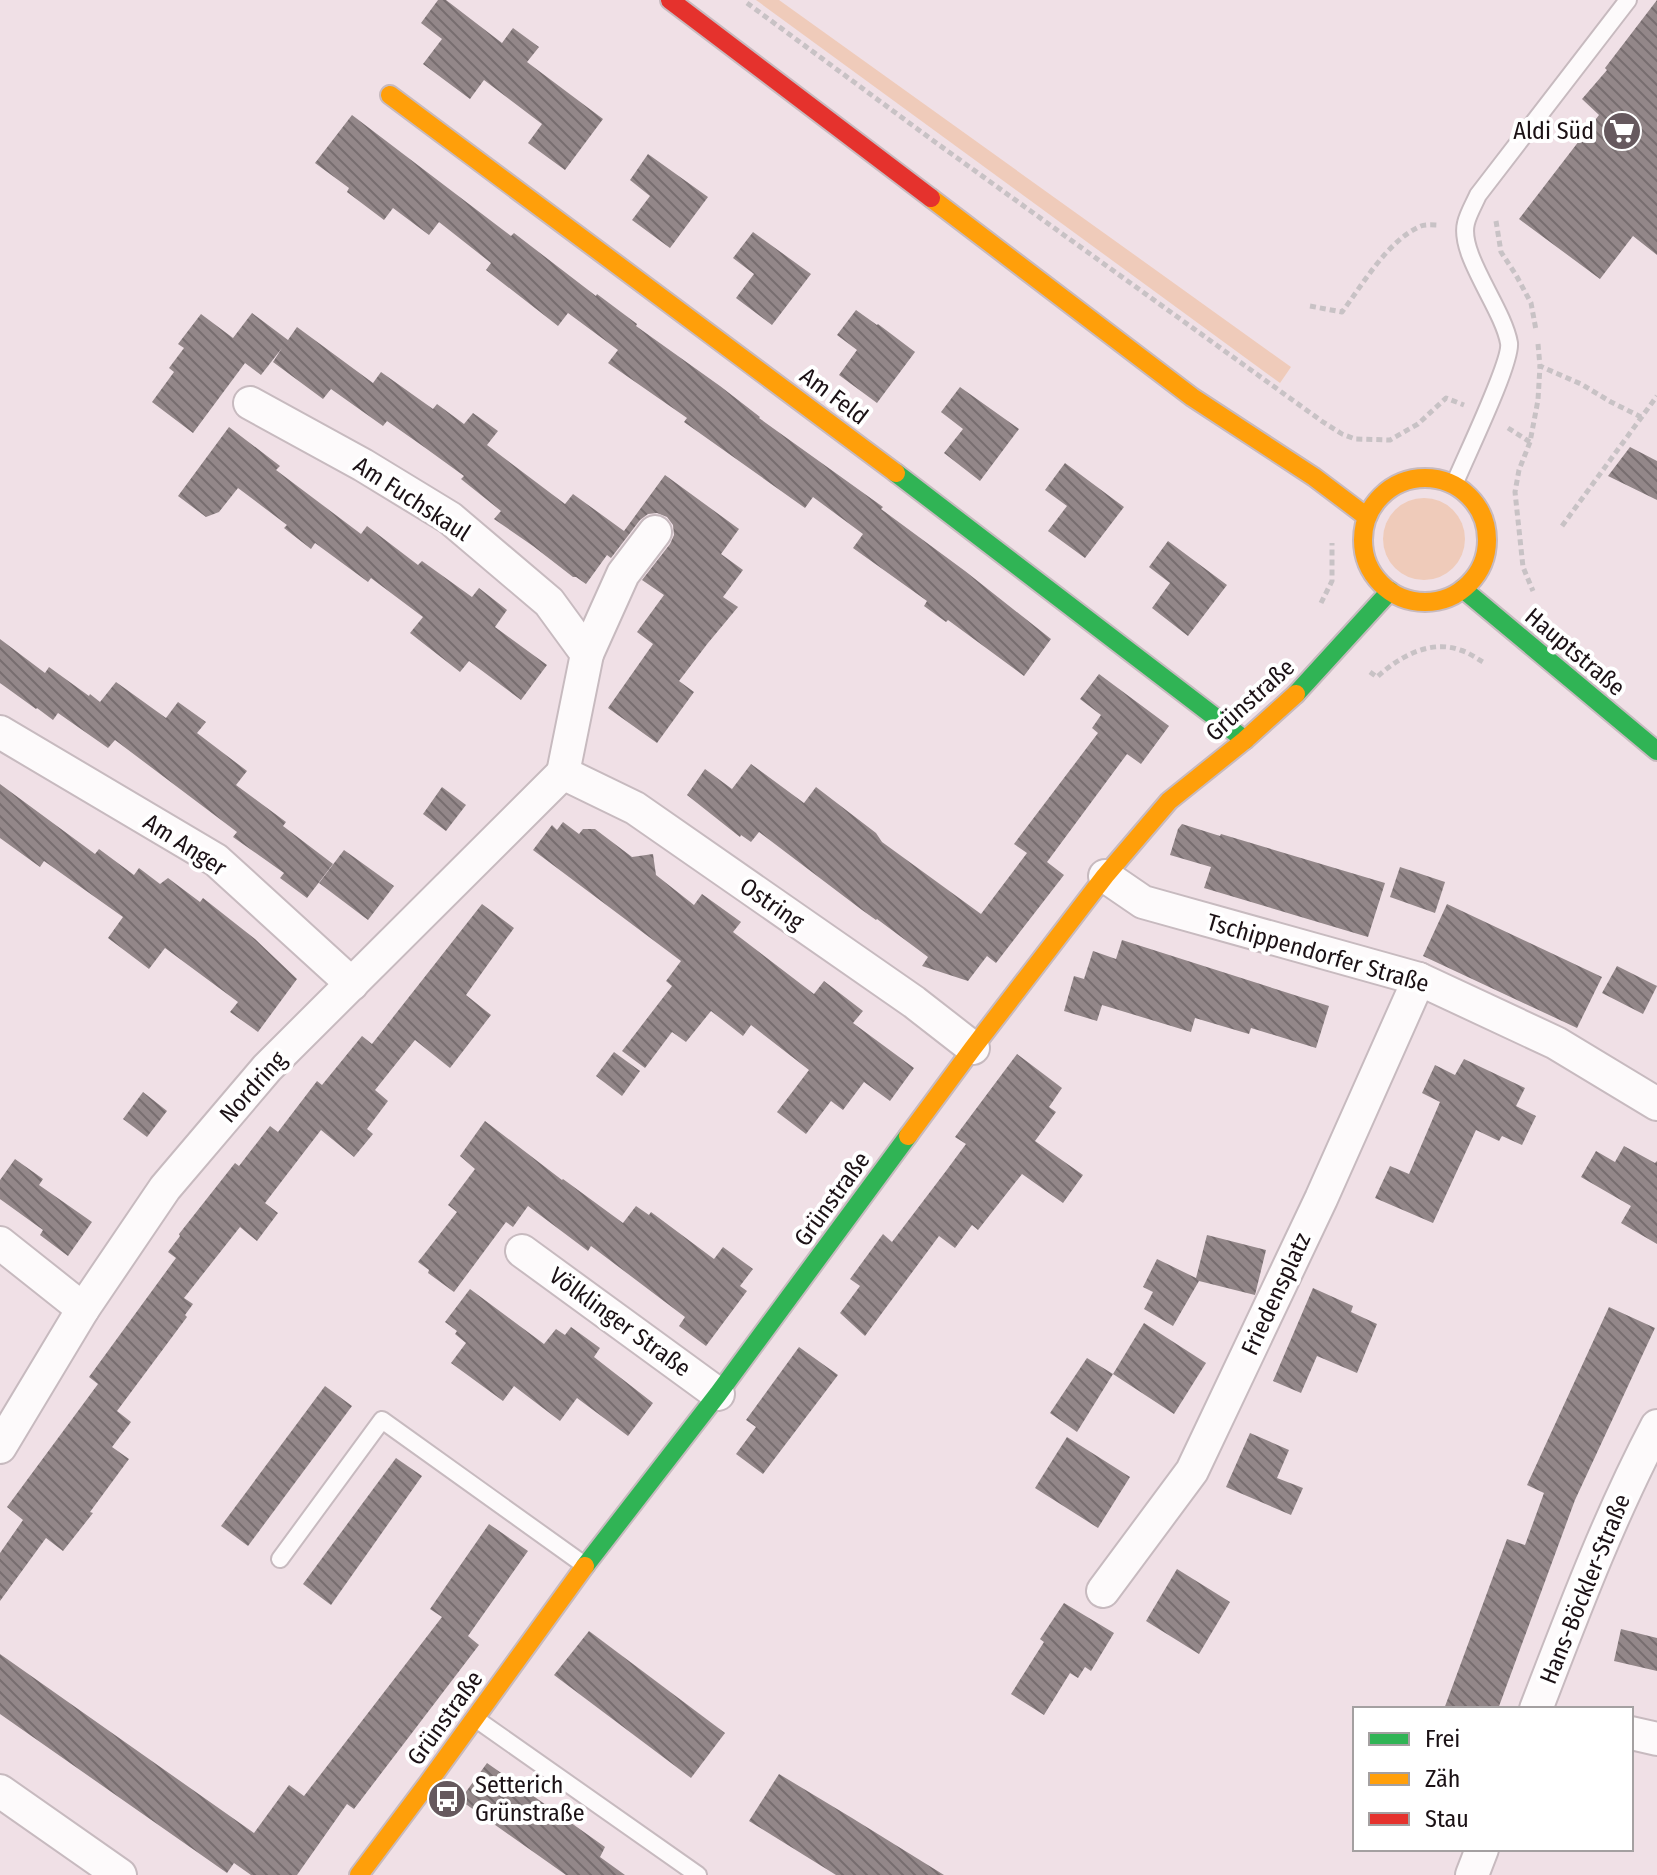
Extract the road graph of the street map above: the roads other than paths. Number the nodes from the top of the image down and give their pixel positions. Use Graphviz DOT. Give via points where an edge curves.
graph roads {
  1 [pos="670,0"];
  2 [pos="1628,0"];
  3 [pos="390,95"];
  4 [pos="250,403"];
  5 [pos="1454,485"];
  6 [pos="1367,517"];
  7 [pos="655,532"];
  8 [pos="1463,589"];
  9 [pos="1390,591"];
  10 [pos="587,654"];
  11 [pos="0,732"];
  12 [pos="1245,740"];
  13 [pos="1657,751"];
  14 [pos="563,773"];
  15 [pos="1105,876"];
  16 [pos="1419,979"];
  17 [pos="352,984"];
  18 [pos="973,1048"];
  19 [pos="1657,1104"];
  20 [pos="0,1243"];
  21 [pos="522,1251"];
  22 [pos="83,1309"];
  23 [pos="718,1394"];
  24 [pos="1657,1426"];
  25 [pos="0,1447"];
  26 [pos="280,1559"];
  27 [pos="585,1565"];
  28 [pos="1103,1591"];
  29 [pos="1537,1707"];
  30 [pos="474,1718"];
  31 [pos="1633,1733"];
  32 [pos="1657,1739"];
  33 [pos="0,1791"];
  34 [pos="1481,1851"];
  35 [pos="120,1875"];
  36 [pos="359,1875"];
  37 [pos="698,1875"];
  38 [pos="1472,1875"];
  1 -- 6 [label="street" via="1192,397"];
  2 -- 5 [label="lane" via="1478,195 1465,225 1468,251 1509,345"];
  3 -- 12 [label="street, Am Feld"];
  4 -- 10 [label="street, Am Fuchskaul" via="450,518 549,602"];
  5 -- 6 [label="street" via="1437,479 1403,482 1388,490"];
  5 -- 8 [label="street" via="1482,515 1487,535 1486,555"];
  6 -- 9 [label="street" via="1363,542 1368,566"];
  7 -- 10 [label="street" via="623,574"];
  8 -- 9 [label="street" via="1427,602"];
  8 -- 13 [label="street, Hauptstraße"];
  9 -- 12 [label="street, Grünstraße" via="1287,704"];
  10 -- 14 [label="street"];
  11 -- 17 [label="street, Am Anger" via="216,860"];
  12 -- 15 [label="street, Grünstraße" via="1169,801"];
  14 -- 17 [label="street, Nordring"];
  14 -- 18 [label="street, Ostring" via="635,808"];
  15 -- 16 [label="street, Tschippendorfer Straße" via="1143,902"];
  15 -- 18 [label="street, Grünstraße"];
  16 -- 19 [label="street, Tschippendorfer Straße" via="1556,1043"];
  16 -- 28 [label="street, Friedensplatz" via="1192,1471"];
  17 -- 22 [label="street, Nordring" via="267,1068 165,1188"];
  18 -- 23 [label="street, Grünstraße"];
  20 -- 22 [label="street"];
  21 -- 23 [label="street, Völklinger Straße"];
  22 -- 25 [label="street, Nordring"];
  23 -- 27 [label="street, Grünstraße"];
  24 -- 29 [label="street, Hans-Böckler-Straße" via="1613,1517"];
  26 -- 27 [label="lane" via="382,1420"];
  27 -- 30 [label="street, Grünstraße"];
  30 -- 36 [label="street, Grünstraße"];
  30 -- 37 [label="lane"];
  31 -- 32 [label="street"];
  33 -- 35 [label="street"];
  34 -- 38 [label="street"];
}
